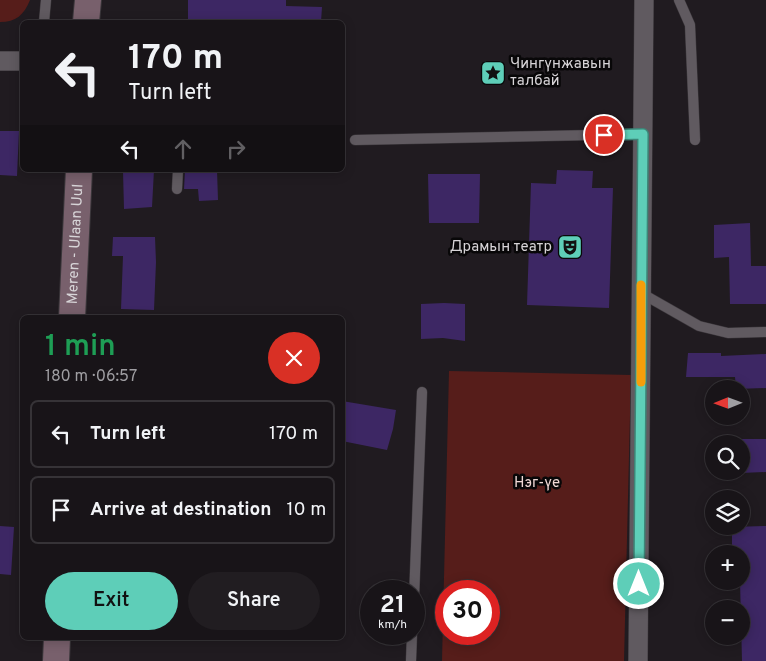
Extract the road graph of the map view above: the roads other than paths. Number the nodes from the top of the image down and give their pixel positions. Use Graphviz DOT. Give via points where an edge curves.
graph roads {
  1 [pos="46,0"];
  2 [pos="88,0"];
  3 [pos="644,0"];
  4 [pos="679,0"];
  5 [pos="44,20"];
  6 [pos="86,20"];
  7 [pos="0,61"];
  8 [pos="20,61"];
  9 [pos="643,134"];
  10 [pos="355,140"];
  11 [pos="695,140"];
  12 [pos="79,172"];
  13 [pos="178,172"];
  14 [pos="177,189"];
  15 [pos="641,293"];
  16 [pos="72,315"];
  17 [pos="766,332"];
  18 [pos="422,392"];
  19 [pos="415,580"];
  20 [pos="57,640"];
  21 [pos="412,645"];
  22 [pos="56,661"];
  23 [pos="411,661"];
  24 [pos="638,661"];
  1 -- 5 [label="lane"];
  2 -- 6 [label="street"];
  3 -- 9 [label="street"];
  4 -- 11 [label="lane" via="690,25"];
  7 -- 8 [label="street"];
  9 -- 10 [label="lane"];
  9 -- 15 [label="street"];
  12 -- 16 [label="street, Meren - Ulaan Uul"];
  13 -- 14 [label="lane"];
  15 -- 17 [label="lane" via="699,326 728,333"];
  15 -- 24 [label="street"];
  18 -- 19 [label="lane"];
  20 -- 22 [label="street"];
  21 -- 23 [label="lane"];
}
